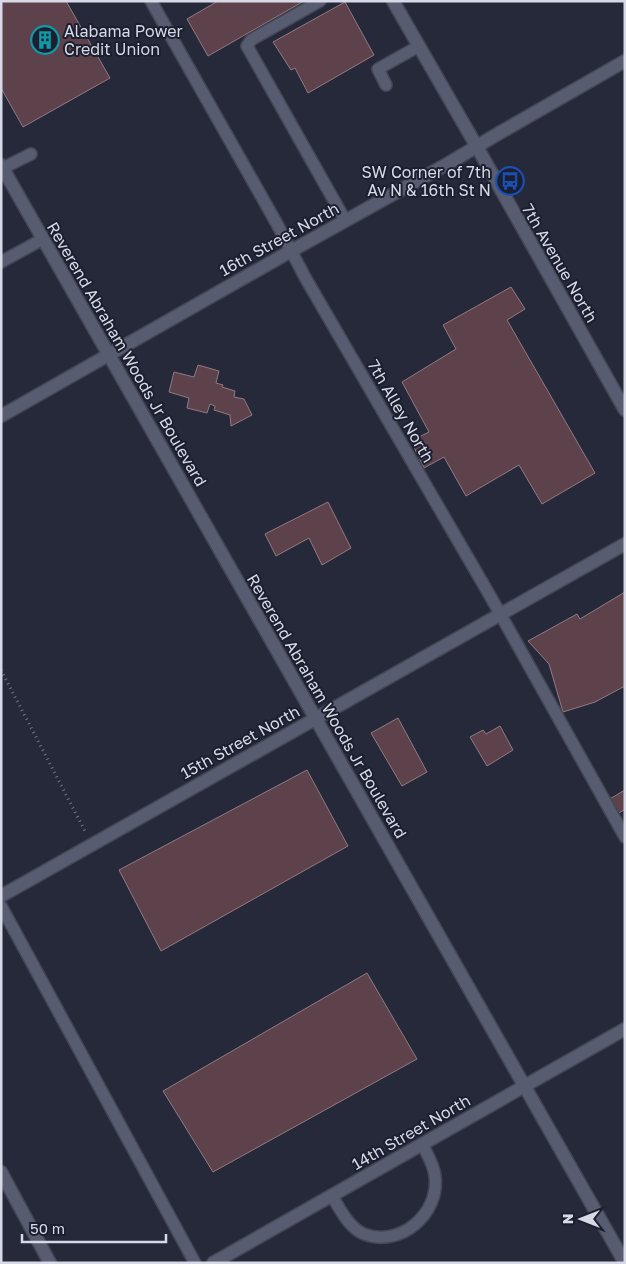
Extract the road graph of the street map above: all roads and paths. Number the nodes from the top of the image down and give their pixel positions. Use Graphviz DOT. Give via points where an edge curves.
graph roads {
  1 [pos="150,1"];
  2 [pos="320,1"];
  3 [pos="394,1"];
  4 [pos="419,46"];
  5 [pos="625,61"];
  6 [pos="386,85"];
  7 [pos="477,147"];
  8 [pos="31,154"];
  9 [pos="4,173"];
  10 [pos="345,220"];
  11 [pos="43,239"];
  12 [pos="291,251"];
  13 [pos="1,262"];
  14 [pos="110,356"];
  15 [pos="625,410"];
  16 [pos="1,416"];
  17 [pos="625,544"];
  18 [pos="500,614"];
  19 [pos="1,670"];
  20 [pos="316,718"];
  21 [pos="625,837"];
  22 [pos="92,844"];
  23 [pos="1,896"];
  24 [pos="1,906"];
  25 [pos="625,1029"];
  26 [pos="524,1085"];
  27 [pos="422,1144"];
  28 [pos="1,1172"];
  29 [pos="332,1196"];
  30 [pos="50,1263"];
  31 [pos="195,1263"];
  32 [pos="213,1263"];
  33 [pos="625,1263"];
  1 -- 12 [label="lane, 7th Alley North"];
  2 -- 10 [label="lane" via="251,40 248,46"];
  3 -- 4 [label="street, 7th Avenue North"];
  4 -- 6 [label="lane" via="378,69"];
  4 -- 7 [label="street, 7th Avenue North"];
  5 -- 7 [label="street, 16th Street North"];
  7 -- 10 [label="street, 16th Street North"];
  7 -- 15 [label="street, 7th Avenue North"];
  8 -- 9 [label="lane"];
  9 -- 11 [label="street, Reverend Abraham Woods Jr Boulevard"];
  10 -- 12 [label="street, 16th Street North"];
  11 -- 13 [label="lane"];
  11 -- 14 [label="street, Reverend Abraham Woods Jr Boulevard"];
  12 -- 14 [label="street, 16th Street North"];
  12 -- 18 [label="lane, 7th Alley North"];
  14 -- 16 [label="street, 16th Street North"];
  14 -- 20 [label="street, Reverend Abraham Woods Jr Boulevard"];
  17 -- 18 [label="street, 15th Street North"];
  18 -- 20 [label="street, 15th Street North"];
  18 -- 21 [label="lane, 7th Alley North"];
  19 -- 22 [label="path"];
  20 -- 22 [label="street, 15th Street North"];
  20 -- 26 [label="street, Reverend Abraham Woods Jr Boulevard"];
  22 -- 23 [label="street, 15th Street North"];
  24 -- 31 [label="lane"];
  25 -- 26 [label="street, 14th Street North"];
  26 -- 27 [label="street, 14th Street North"];
  26 -- 33 [label="street, Reverend Abraham Woods Jr Boulevard"];
  27 -- 29 [label="street, 14th Street North"];
  27 -- 29 [label="lane" via="435,1176 432,1201 426,1215 416,1224 379,1237 363,1234 352,1226"];
  28 -- 30 [label="street"];
  29 -- 32 [label="street, 14th Street North"];
}
